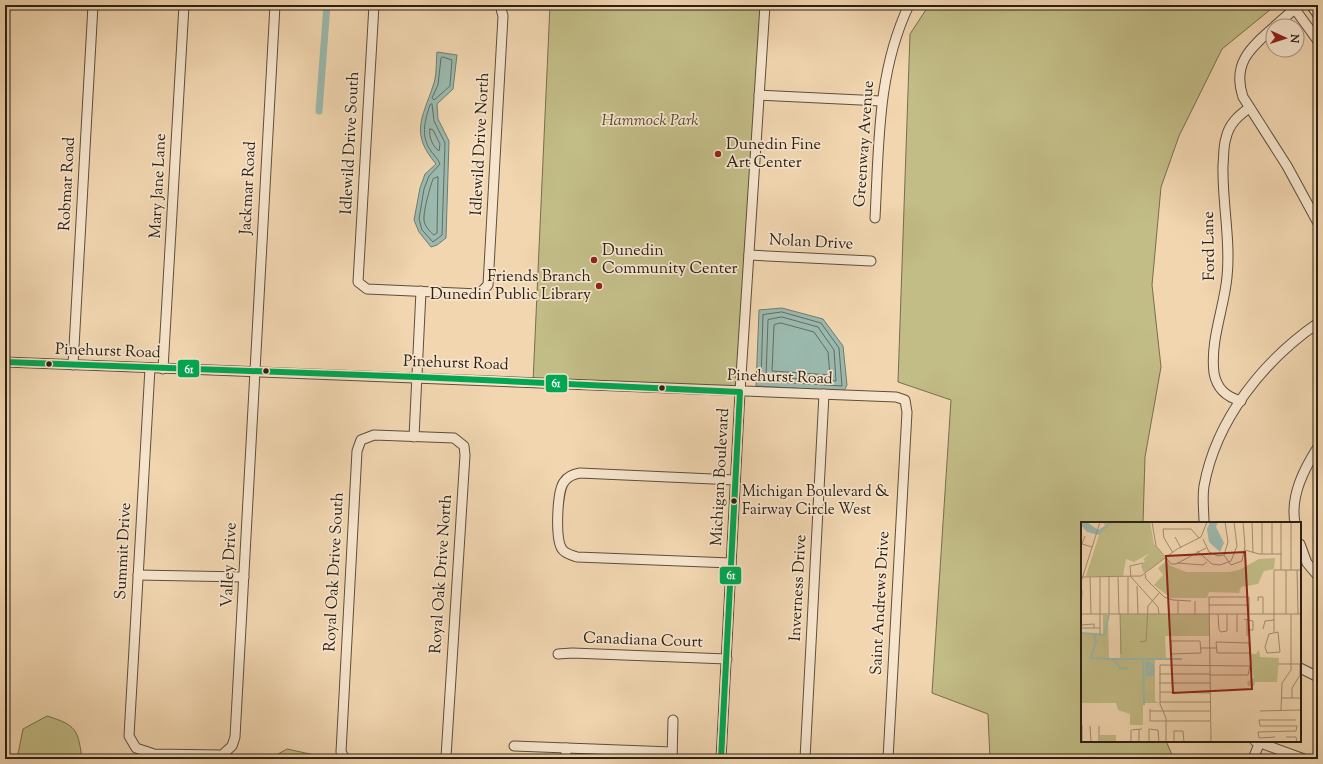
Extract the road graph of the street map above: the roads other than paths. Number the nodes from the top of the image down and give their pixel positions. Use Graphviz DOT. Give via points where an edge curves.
graph roads {
  1 [pos="93,5"];
  2 [pos="184,5"];
  3 [pos="275,5"];
  4 [pos="374,5"];
  5 [pos="500,5"];
  6 [pos="765,5"];
  7 [pos="909,5"];
  8 [pos="1311,5"];
  9 [pos="1295,6"];
  10 [pos="1318,15"];
  11 [pos="1283,18"];
  12 [pos="1265,35"];
  13 [pos="1318,41"];
  14 [pos="759,95"];
  15 [pos="881,101"];
  16 [pos="1249,108"];
  17 [pos="875,218"];
  18 [pos="1318,223"];
  19 [pos="749,255"];
  20 [pos="871,261"];
  21 [pos="421,291"];
  22 [pos="1318,323"];
  23 [pos="5,362"];
  24 [pos="73,365"];
  25 [pos="150,368"];
  26 [pos="164,369"];
  27 [pos="255,373"];
  28 [pos="417,377"];
  29 [pos="740,392"];
  30 [pos="824,394"];
  31 [pos="905,400"];
  32 [pos="1241,401"];
  33 [pos="414,437"];
  34 [pos="1318,447"];
  35 [pos="735,480"];
  36 [pos="1204,522"];
  37 [pos="1295,522"];
  38 [pos="1301,551"];
  39 [pos="731,563"];
  40 [pos="1303,565"];
  41 [pos="138,575"];
  42 [pos="1318,576"];
  43 [pos="244,577"];
  44 [pos="558,654"];
  45 [pos="727,659"];
  46 [pos="1301,668"];
  47 [pos="1318,677"];
  48 [pos="673,720"];
  49 [pos="1257,742"];
  50 [pos="514,746"];
  51 [pos="566,748"];
  52 [pos="222,755"];
  53 [pos="672,756"];
  54 [pos="445,758"];
  55 [pos="345,759"];
  56 [pos="566,759"];
  57 [pos="721,759"];
  58 [pos="805,759"];
  59 [pos="888,759"];
  60 [pos="1253,759"];
  61 [pos="1304,759"];
  1 -- 24 [label="street, Robmar Road"];
  2 -- 26 [label="street, Mary Jane Lane"];
  3 -- 27 [label="street, Jackmar Road"];
  4 -- 21 [label="street, Idlewild Drive South" via="358,282 367,289"];
  5 -- 21 [label="street, Idlewild Drive North" via="503,16 488,285 479,294"];
  6 -- 14 [label="street, Michigan Boulevard"];
  7 -- 15 [label="street, Greenway Avenue" via="891,50"];
  8 -- 10 [label="street"];
  9 -- 11 [label="street"];
  9 -- 13 [label="street"];
  12 -- 16 [label="street" via="1255,44 1242,64 1239,76 1239,87"];
  14 -- 15 [label="street"];
  14 -- 19 [label="street, Michigan Boulevard"];
  15 -- 17 [label="street, Greenway Avenue"];
  16 -- 18 [label="street" via="1287,166"];
  16 -- 32 [label="street, Ford Lane" via="1237,117 1225,139 1223,181 1229,260 1214,357 1214,373 1220,388 1230,398"];
  19 -- 20 [label="street, Nolan Drive"];
  19 -- 29 [label="street, Michigan Boulevard"];
  21 -- 28 [label="street"];
  22 -- 32 [label="street" via="1296,338 1269,365"];
  23 -- 24 [label="street, Pinehurst Road"];
  24 -- 25 [label="street, Pinehurst Road"];
  25 -- 26 [label="street, Pinehurst Road"];
  25 -- 41 [label="street, Summit Drive"];
  26 -- 27 [label="street, Pinehurst Road"];
  27 -- 28 [label="street, Pinehurst Road"];
  27 -- 43 [label="street, Valley Drive"];
  28 -- 29 [label="street, Pinehurst Road"];
  28 -- 33 [label="street"];
  29 -- 30 [label="street, Pinehurst Road"];
  29 -- 35 [label="street, Michigan Boulevard"];
  30 -- 31 [label="street, Pinehurst Road" via="896,396"];
  30 -- 58 [label="street, Inverness Drive"];
  31 -- 59 [label="street, Saint Andrews Drive" via="907,412"];
  32 -- 36 [label="street" via="1217,440 1204,487"];
  33 -- 54 [label="street, Royal Oak Drive North" via="454,438 464,446 465,455"];
  33 -- 55 [label="street, Royal Oak Drive South" via="374,435 361,440 358,446 341,752"];
  34 -- 37 [label="street" via="1300,480 1294,501"];
  35 -- 39 [label="street, Michigan Boulevard"];
  35 -- 39 [label="street" via="580,473 571,475 564,481 560,497 559,542 566,553 577,558"];
  38 -- 40 [label="street"];
  39 -- 45 [label="street, Michigan Boulevard"];
  40 -- 42 [label="street"];
  41 -- 43 [label="street"];
  41 -- 52 [label="street, Summit Drive" via="129,736 136,748 154,754"];
  43 -- 52 [label="street, Valley Drive" via="235,737 232,746"];
  44 -- 45 [label="street, Canadiana Court"];
  45 -- 57 [label="street, Michigan Boulevard"];
  46 -- 47 [label="street"];
  48 -- 53 [label="street"];
  49 -- 60 [label="street"];
  49 -- 61 [label="street"];
  50 -- 51 [label="street"];
  51 -- 53 [label="street"];
  51 -- 56 [label="street"];
}
